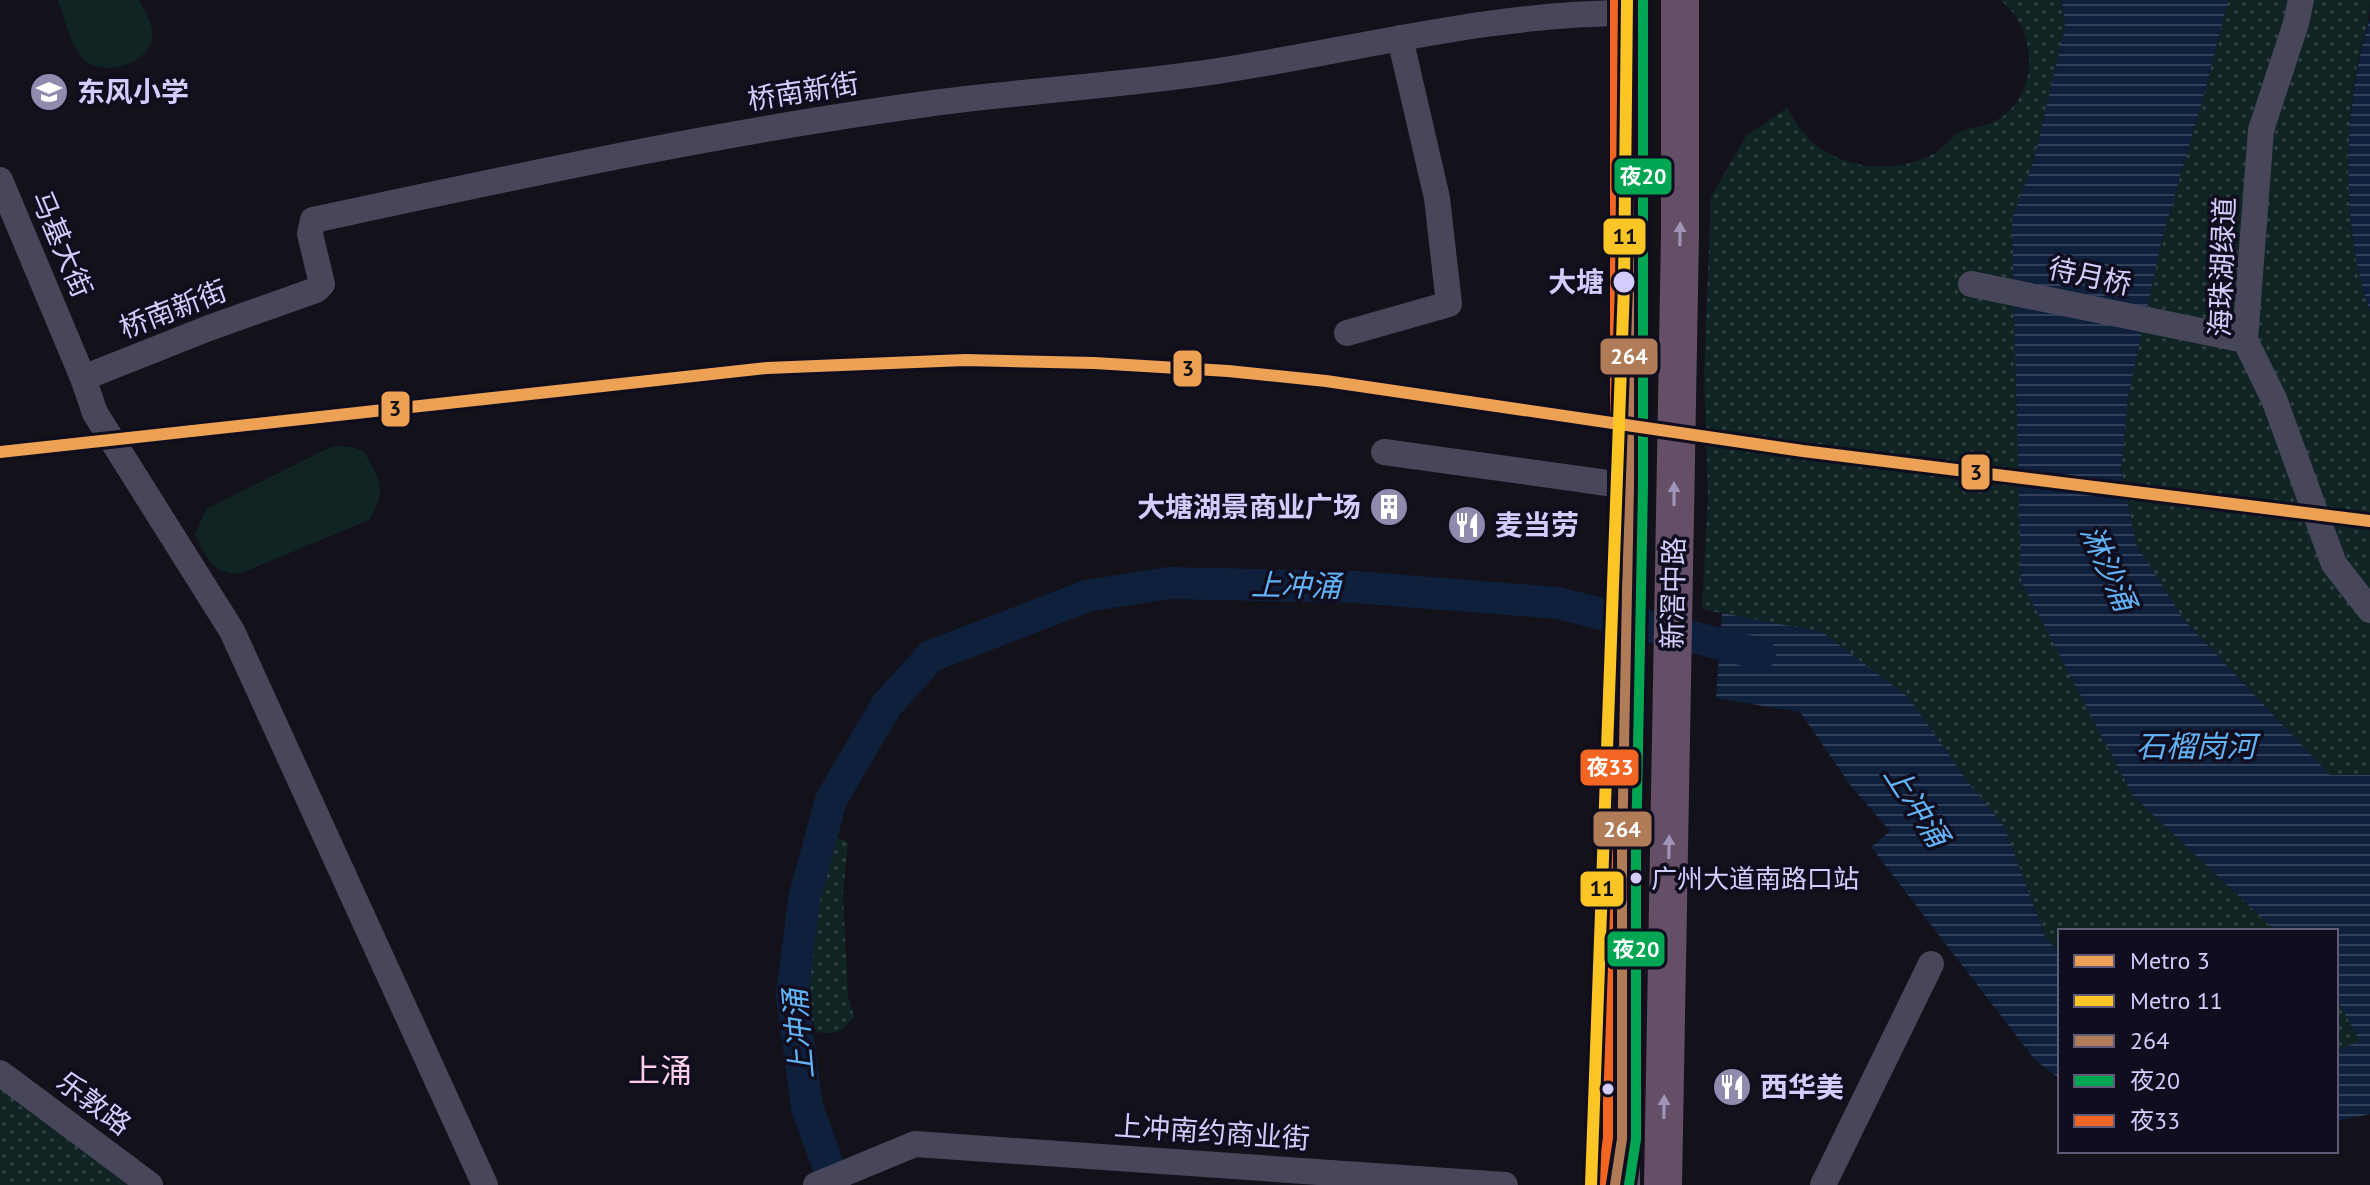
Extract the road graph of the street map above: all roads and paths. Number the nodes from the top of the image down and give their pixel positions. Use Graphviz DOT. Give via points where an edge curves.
graph roads {
  1 [pos="1680,0"];
  2 [pos="2301,0"];
  3 [pos="1629,6"];
  4 [pos="1400,38"];
  5 [pos="0,180"];
  6 [pos="1971,284"];
  7 [pos="1347,333"];
  8 [pos="2245,340"];
  9 [pos="83,378"];
  10 [pos="1384,452"];
  11 [pos="1629,486"];
  12 [pos="2370,610"];
  13 [pos="1931,964"];
  14 [pos="0,1073"];
  15 [pos="150,1185"];
  16 [pos="485,1185"];
  17 [pos="816,1185"];
  18 [pos="1505,1185"];
  19 [pos="1618,1185"];
  20 [pos="1663,1185"];
  21 [pos="1823,1185"];
  20 -- 1 [label="highway, 新滘中路, one-way"];
  2 -- 8 [label="street, 海珠湖绿道" via="2261,130"];
  3 -- 4 [label="street, 桥南新街"];
  3 -- 11 [label="highway, 新滘中路"];
  4 -- 7 [label="street" via="1437,198 1449,304"];
  4 -- 9 [label="street, 桥南新街" via="1218,71 830,119 612,156 313,220 310,234 322,284 316,290"];
  5 -- 9 [label="street, 马基大街"];
  6 -- 8 [label="street, 待月桥"];
  8 -- 12 [label="street, 海珠湖绿道" via="2274,399 2334,564"];
  9 -- 16 [label="street, 马基大街" via="95,413 232,631"];
  10 -- 11 [label="street"];
  11 -- 19 [label="highway, 新滘中路"];
  13 -- 21 [label="street"];
  14 -- 15 [label="street, 乐敦路"];
  17 -- 18 [label="street, 上冲南约商业街" via="915,1144"];
}
